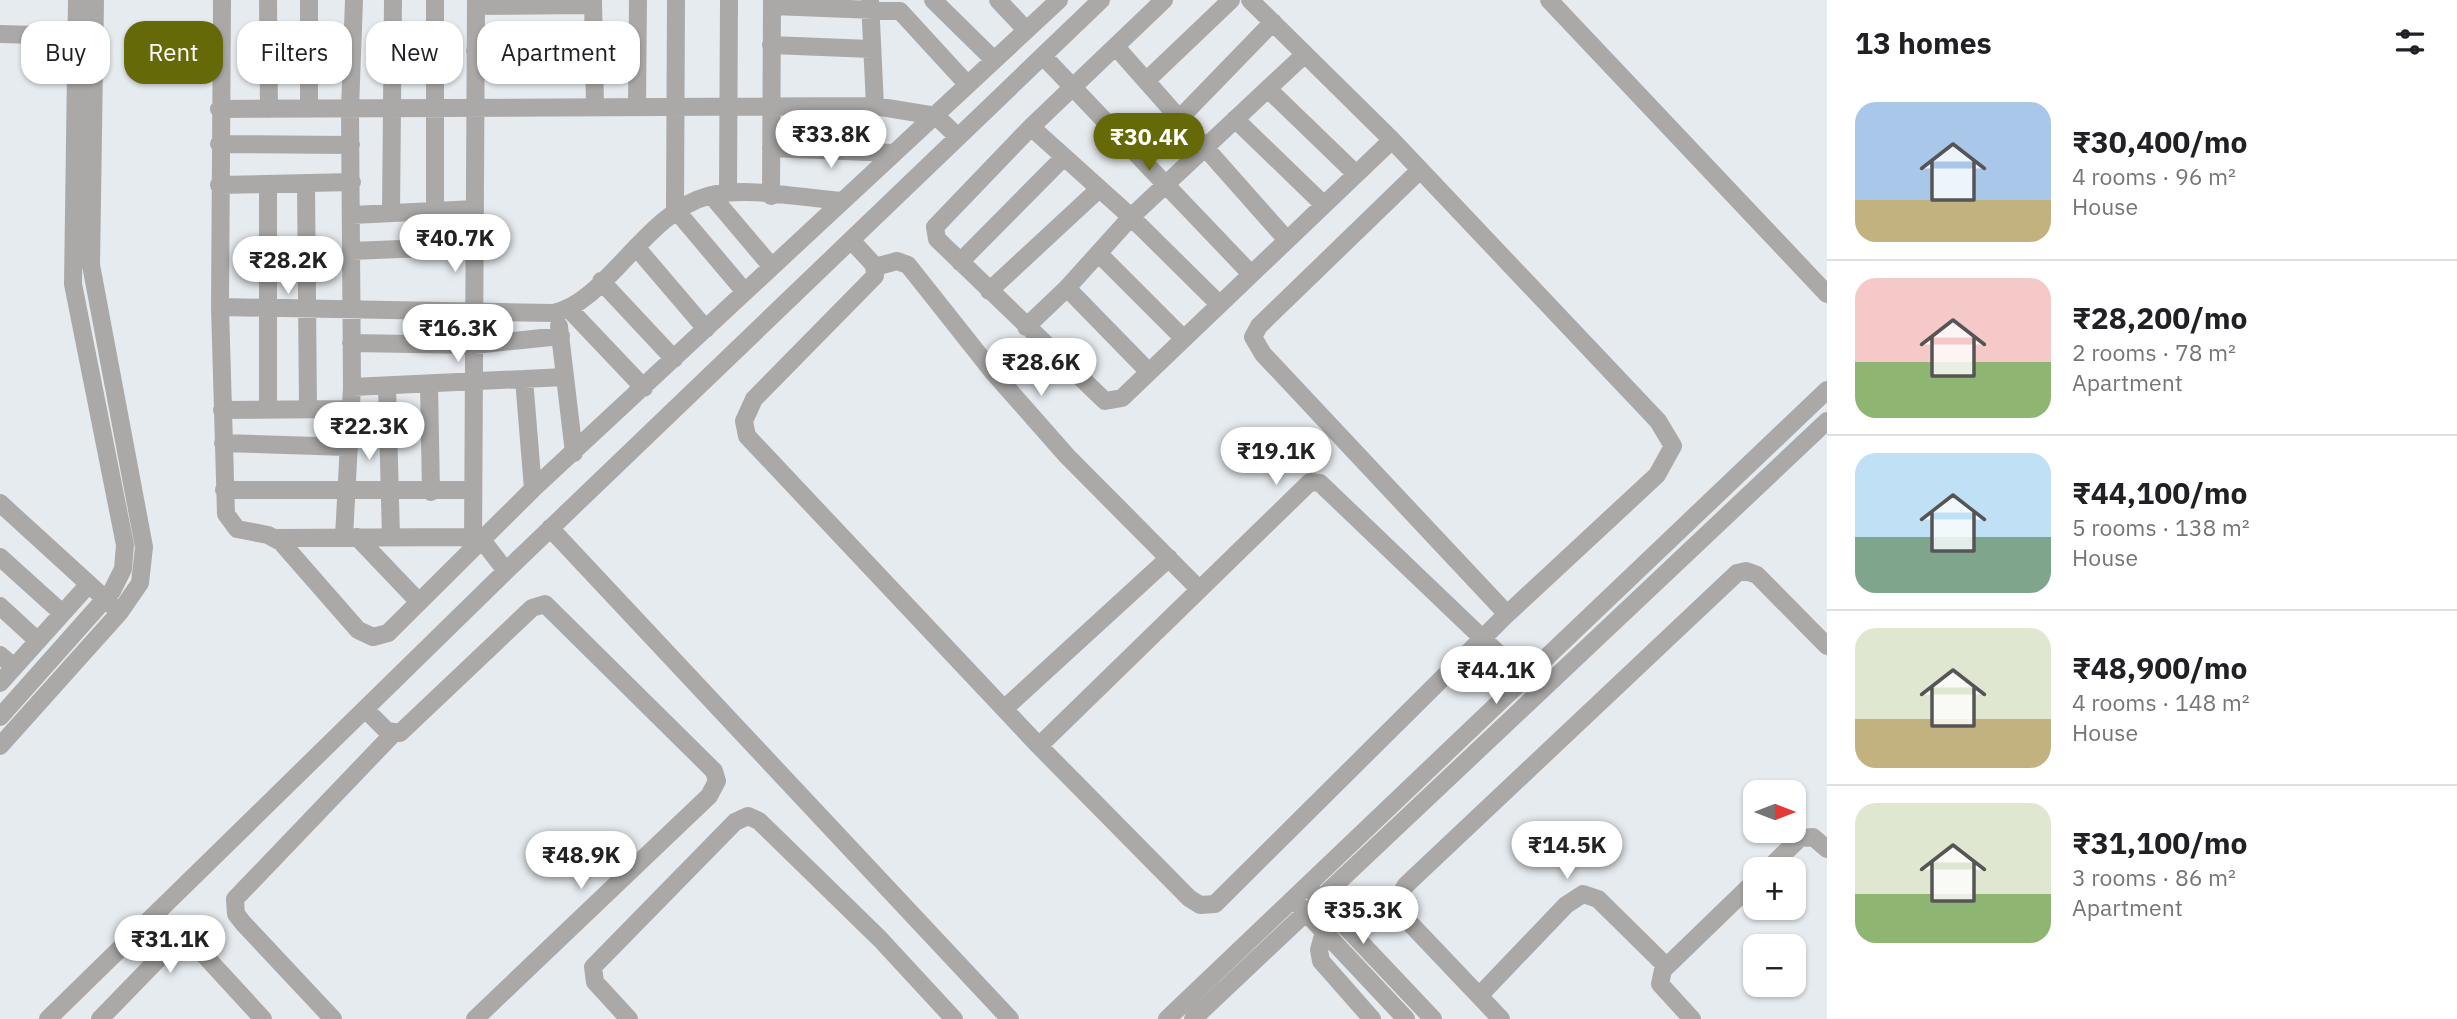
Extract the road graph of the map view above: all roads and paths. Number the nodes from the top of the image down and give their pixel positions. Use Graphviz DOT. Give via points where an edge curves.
graph roads {
  1 [pos="77,0"];
  2 [pos="95,0"];
  3 [pos="222,0"];
  4 [pos="268,0"];
  5 [pos="309,0"];
  6 [pos="354,0"];
  7 [pos="393,0"];
  8 [pos="435,0"];
  9 [pos="638,0"];
  10 [pos="676,0"];
  11 [pos="729,0"];
  12 [pos="933,0"];
  13 [pos="998,0"];
  14 [pos="1101,0"];
  15 [pos="1164,0"];
  16 [pos="1231,0"];
  17 [pos="1250,0"];
  18 [pos="1549,0"];
  19 [pos="1056,1"];
  20 [pos="593,2"];
  21 [pos="476,3"];
  22 [pos="772,3"];
  23 [pos="870,5"];
  24 [pos="76,21"];
  25 [pos="593,21"];
  26 [pos="1273,22"];
  27 [pos="1026,30"];
  28 [pos="0,34"];
  29 [pos="21,35"];
  30 [pos="771,45"];
  31 [pos="1116,47"];
  32 [pos="871,49"];
  33 [pos="475,51"];
  34 [pos="1305,54"];
  35 [pos="1043,56"];
  36 [pos="994,60"];
  37 [pos="1146,81"];
  38 [pos="75,84"];
  39 [pos="595,84"];
  40 [pos="967,84"];
  41 [pos="1073,86"];
  42 [pos="1268,89"];
  43 [pos="771,106"];
  44 [pos="875,106"];
  45 [pos="390,107"];
  46 [pos="433,107"];
  47 [pos="595,107"];
  48 [pos="637,107"];
  49 [pos="676,107"];
  50 [pos="728,107"];
  51 [pos="475,108"];
  52 [pos="219,109"];
  53 [pos="269,109"];
  54 [pos="309,109"];
  55 [pos="350,109"];
  56 [pos="936,116"];
  57 [pos="1179,119"];
  58 [pos="1235,119"];
  59 [pos="1031,127"];
  60 [pos="958,137"];
  61 [pos="1392,140"];
  62 [pos="219,144"];
  63 [pos="351,145"];
  64 [pos="1205,147"];
  65 [pos="771,148"];
  66 [pos="893,153"];
  67 [pos="1063,158"];
  68 [pos="1420,170"];
  69 [pos="1356,174"];
  70 [pos="352,182"];
  71 [pos="306,183"];
  72 [pos="268,184"];
  73 [pos="1165,184"];
  74 [pos="219,185"];
  75 [pos="1098,190"];
  76 [pos="720,194"];
  77 [pos="771,196"];
  78 [pos="842,201"];
  79 [pos="1324,205"];
  80 [pos="475,209"];
  81 [pos="675,209"];
  82 [pos="435,211"];
  83 [pos="391,213"];
  84 [pos="352,215"];
  85 [pos="1131,216"];
  86 [pos="851,240"];
  87 [pos="1287,240"];
  88 [pos="474,246"];
  89 [pos="636,247"];
  90 [pos="351,251"];
  91 [pos="1099,254"];
  92 [pos="960,262"];
  93 [pos="772,267"];
  94 [pos="875,267"];
  95 [pos="1251,274"];
  96 [pos="601,281"];
  97 [pos="1067,288"];
  98 [pos="989,290"];
  99 [pos="745,292"];
  100 [pos="1827,294"];
  101 [pos="1219,304"];
  102 [pos="220,307"];
  103 [pos="268,307"];
  104 [pos="307,308"];
  105 [pos="351,309"];
  106 [pos="474,310"];
  107 [pos="563,310"];
  108 [pos="1026,327"];
  109 [pos="706,329"];
  110 [pos="561,336"];
  111 [pos="1184,339"];
  112 [pos="351,342"];
  113 [pos="474,345"];
  114 [pos="674,359"];
  115 [pos="1149,372"];
  116 [pos="565,377"];
  117 [pos="523,379"];
  118 [pos="474,382"];
  119 [pos="429,385"];
  120 [pos="387,386"];
  121 [pos="352,387"];
  122 [pos="644,388"];
  123 [pos="1827,390"];
  124 [pos="308,409"];
  125 [pos="351,409"];
  126 [pos="222,410"];
  127 [pos="268,410"];
  128 [pos="1827,421"];
  129 [pos="223,443"];
  130 [pos="348,447"];
  131 [pos="574,453"];
  132 [pos="533,489"];
  133 [pos="224,490"];
  134 [pos="346,490"];
  135 [pos="474,490"];
  136 [pos="389,491"];
  137 [pos="430,492"];
  138 [pos="0,503"];
  139 [pos="550,528"];
  140 [pos="351,537"];
  141 [pos="391,537"];
  142 [pos="274,538"];
  143 [pos="476,542"];
  144 [pos="0,557"];
  145 [pos="1169,558"];
  146 [pos="506,571"];
  147 [pos="89,584"];
  148 [pos="1199,589"];
  149 [pos="105,599"];
  150 [pos="419,602"];
  151 [pos="0,606"];
  152 [pos="120,612"];
  153 [pos="62,613"];
  154 [pos="1507,614"];
  155 [pos="1483,637"];
  156 [pos="38,641"];
  157 [pos="1827,646"];
  158 [pos="0,655"];
  159 [pos="14,667"];
  160 [pos="1524,678"];
  161 [pos="0,683"];
  162 [pos="365,709"];
  163 [pos="1004,709"];
  164 [pos="0,717"];
  165 [pos="393,734"];
  166 [pos="0,746"];
  167 [pos="1039,746"];
  168 [pos="1823,839"];
  169 [pos="1780,857"];
  170 [pos="1313,891"];
  171 [pos="1743,892"];
  172 [pos="1298,905"];
  173 [pos="147,923"];
  174 [pos="1324,932"];
  175 [pos="166,944"];
  176 [pos="1666,966"];
  177 [pos="1479,996"];
  178 [pos="48,1019"];
  179 [pos="100,1019"];
  180 [pos="263,1019"];
  181 [pos="332,1019"];
  182 [pos="475,1019"];
  183 [pos="629,1019"];
  184 [pos="954,1019"];
  185 [pos="1010,1019"];
  186 [pos="1167,1019"];
  187 [pos="1193,1019"];
  188 [pos="1372,1019"];
  189 [pos="1406,1019"];
  190 [pos="1433,1019"];
  191 [pos="1501,1019"];
  192 [pos="1692,1019"];
  1 -- 24 [label="street"];
  2 -- 152 [label="street" via="91,265 144,547 139,583"];
  3 -- 52 [label="street"];
  4 -- 53 [label="street"];
  5 -- 54 [label="street"];
  6 -- 55 [label="street"];
  7 -- 45 [label="street"];
  8 -- 46 [label="street"];
  9 -- 48 [label="street"];
  10 -- 49 [label="street"];
  11 -- 50 [label="street"];
  12 -- 36 [label="street"];
  13 -- 27 [label="street"];
  14 -- 35 [label="street"];
  15 -- 31 [label="street"];
  16 -- 37 [label="street"];
  17 -- 26 [label="street"];
  18 -- 100 [label="street"];
  19 -- 27 [label="street"];
  20 -- 21 [label="street"];
  20 -- 25 [label="street"];
  21 -- 33 [label="street"];
  22 -- 23 [label="street"];
  22 -- 30 [label="street"];
  23 -- 32 [label="street"];
  23 -- 40 [label="street" via="905,14"];
  26 -- 34 [label="street"];
  26 -- 57 [label="street"];
  27 -- 36 [label="street"];
  28 -- 29 [label="street"];
  30 -- 32 [label="street"];
  30 -- 43 [label="street"];
  31 -- 37 [label="street"];
  31 -- 41 [label="street"];
  32 -- 44 [label="street"];
  33 -- 51 [label="street"];
  34 -- 42 [label="street"];
  34 -- 61 [label="street"];
  35 -- 41 [label="street"];
  35 -- 60 [label="street"];
  36 -- 40 [label="street"];
  37 -- 57 [label="street"];
  38 -- 149 [label="street" via="73,284 125,545 123,569"];
  39 -- 47 [label="street"];
  40 -- 56 [label="street"];
  41 -- 59 [label="street"];
  41 -- 73 [label="street"];
  42 -- 58 [label="street"];
  42 -- 69 [label="street"];
  43 -- 44 [label="street"];
  43 -- 50 [label="street"];
  43 -- 65 [label="street"];
  44 -- 56 [label="street"];
  45 -- 46 [label="street"];
  45 -- 55 [label="street"];
  45 -- 83 [label="street"];
  46 -- 51 [label="street"];
  46 -- 82 [label="street"];
  47 -- 48 [label="street"];
  47 -- 51 [label="street"];
  48 -- 49 [label="street"];
  49 -- 50 [label="street"];
  49 -- 81 [label="street"];
  50 -- 76 [label="street"];
  51 -- 80 [label="street"];
  52 -- 53 [label="street"];
  52 -- 62 [label="street"];
  53 -- 54 [label="street"];
  54 -- 55 [label="street"];
  55 -- 63 [label="street"];
  56 -- 60 [label="street"];
  56 -- 66 [label="street"];
  57 -- 64 [label="street"];
  58 -- 64 [label="street"];
  58 -- 79 [label="street"];
  59 -- 67 [label="street"];
  59 -- 92 [label="street" via="937,223 937,239"];
  60 -- 86 [label="street"];
  61 -- 68 [label="street"];
  61 -- 69 [label="street"];
  62 -- 63 [label="street"];
  62 -- 74 [label="street"];
  63 -- 70 [label="street"];
  64 -- 73 [label="street"];
  64 -- 87 [label="street"];
  65 -- 66 [label="street"];
  65 -- 77 [label="street"];
  66 -- 78 [label="street"];
  67 -- 75 [label="street"];
  67 -- 92 [label="street"];
  68 -- 154 [label="street" via="1658,421 1673,446 1657,475"];
  68 -- 154 [label="street" via="1259,326 1253,337 1263,354"];
  69 -- 79 [label="street"];
  70 -- 71 [label="street"];
  70 -- 84 [label="street"];
  71 -- 72 [label="street"];
  71 -- 104 [label="street"];
  72 -- 74 [label="street"];
  72 -- 103 [label="street"];
  73 -- 85 [label="street"];
  73 -- 95 [label="street"];
  74 -- 102 [label="street"];
  75 -- 85 [label="street"];
  75 -- 98 [label="street"];
  76 -- 77 [label="street"];
  76 -- 81 [label="street"];
  76 -- 93 [label="street"];
  77 -- 78 [label="street"];
  78 -- 93 [label="street"];
  79 -- 87 [label="street"];
  80 -- 82 [label="street"];
  80 -- 88 [label="street"];
  81 -- 89 [label="street"];
  81 -- 99 [label="street"];
  82 -- 83 [label="street"];
  83 -- 84 [label="street"];
  84 -- 90 [label="street"];
  85 -- 91 [label="street"];
  85 -- 101 [label="street"];
  86 -- 94 [label="street"];
  86 -- 139 [label="street"];
  87 -- 95 [label="street"];
  88 -- 90 [label="street"];
  88 -- 106 [label="street"];
  89 -- 96 [label="street"];
  89 -- 109 [label="street"];
  90 -- 105 [label="street"];
  91 -- 97 [label="street"];
  91 -- 111 [label="street"];
  92 -- 98 [label="street"];
  93 -- 99 [label="street"];
  94 -- 145 [label="street" via="897,261 908,265 1067,456"];
  94 -- 163 [label="street" via="873,279 754,399 746,411 744,430"];
  95 -- 101 [label="street"];
  96 -- 107 [label="street"];
  96 -- 114 [label="street"];
  97 -- 108 [label="street"];
  97 -- 115 [label="street"];
  98 -- 108 [label="street"];
  99 -- 109 [label="street"];
  101 -- 111 [label="street"];
  102 -- 103 [label="street"];
  102 -- 126 [label="street"];
  103 -- 104 [label="street"];
  103 -- 127 [label="street"];
  104 -- 105 [label="street"];
  104 -- 124 [label="street"];
  105 -- 106 [label="street"];
  105 -- 112 [label="street"];
  106 -- 107 [label="street"];
  106 -- 113 [label="street"];
  107 -- 110 [label="street"];
  107 -- 122 [label="street"];
  108 -- 115 [label="street" via="1105,401 1122,398"];
  109 -- 114 [label="street"];
  110 -- 113 [label="street"];
  110 -- 116 [label="street"];
  111 -- 115 [label="street"];
  112 -- 113 [label="street"];
  112 -- 121 [label="street"];
  113 -- 118 [label="street"];
  114 -- 122 [label="street"];
  116 -- 117 [label="street"];
  116 -- 131 [label="street"];
  117 -- 118 [label="street"];
  117 -- 132 [label="street"];
  118 -- 119 [label="street"];
  118 -- 135 [label="street"];
  119 -- 120 [label="street"];
  119 -- 137 [label="street"];
  120 -- 121 [label="street"];
  120 -- 136 [label="street"];
  121 -- 125 [label="street"];
  122 -- 131 [label="street"];
  123 -- 160 [label="street"];
  124 -- 125 [label="street"];
  124 -- 127 [label="street"];
  125 -- 130 [label="street"];
  126 -- 127 [label="street"];
  126 -- 129 [label="street"];
  128 -- 170 [label="street"];
  129 -- 130 [label="street"];
  129 -- 133 [label="street"];
  130 -- 134 [label="street"];
  131 -- 132 [label="street"];
  132 -- 143 [label="street"];
  133 -- 134 [label="street"];
  133 -- 142 [label="street" via="226,514 233,526"];
  134 -- 136 [label="street"];
  134 -- 140 [label="street"];
  135 -- 137 [label="street"];
  135 -- 143 [label="street"];
  136 -- 137 [label="street"];
  136 -- 141 [label="street"];
  138 -- 147 [label="street"];
  139 -- 146 [label="street"];
  139 -- 185 [label="street"];
  140 -- 141 [label="street"];
  140 -- 142 [label="street"];
  140 -- 150 [label="street"];
  141 -- 143 [label="street"];
  142 -- 150 [label="street" via="365,635 388,633"];
  143 -- 146 [label="street"];
  143 -- 150 [label="street"];
  144 -- 153 [label="street"];
  145 -- 148 [label="street"];
  145 -- 163 [label="street"];
  146 -- 162 [label="street"];
  147 -- 149 [label="street"];
  147 -- 153 [label="street"];
  148 -- 155 [label="street" via="1304,486 1316,481"];
  148 -- 167 [label="street"];
  149 -- 152 [label="street"];
  149 -- 164 [label="street"];
  151 -- 156 [label="street"];
  152 -- 166 [label="street"];
  153 -- 156 [label="street"];
  154 -- 155 [label="street"];
  155 -- 160 [label="street"];
  155 -- 167 [label="street" via="1215,904 1200,905 1189,898"];
  156 -- 159 [label="street"];
  157 -- 177 [label="street" via="1758,575 1737,573 1406,885 1399,908 1405,918"];
  158 -- 159 [label="street"];
  159 -- 161 [label="street"];
  160 -- 170 [label="street"];
  162 -- 165 [label="street"];
  162 -- 173 [label="street"];
  163 -- 167 [label="street"];
  165 -- 181 [label="street" via="235,900 236,914 243,923"];
  165 -- 182 [label="street" via="400,733 532,608 545,604 708,763 717,781 709,796"];
  168 -- 169 [label="street" via="1800,838"];
  170 -- 172 [label="street"];
  170 -- 190 [label="street"];
  171 -- 176 [label="street"];
  172 -- 174 [label="street"];
  172 -- 186 [label="street"];
  172 -- 187 [label="street"];
  173 -- 175 [label="street"];
  173 -- 178 [label="street"];
  174 -- 188 [label="street" via="1321,961"];
  174 -- 189 [label="street"];
  175 -- 179 [label="street" via="163,955"];
  175 -- 180 [label="street" via="181,940 194,944"];
  176 -- 177 [label="street" via="1598,900 1583,894 1566,905"];
  176 -- 192 [label="street" via="1660,984"];
  177 -- 191 [label="street"];
  183 -- 184 [label="street" via="595,982 593,967 735,822 748,816 759,821 880,939"];
}
